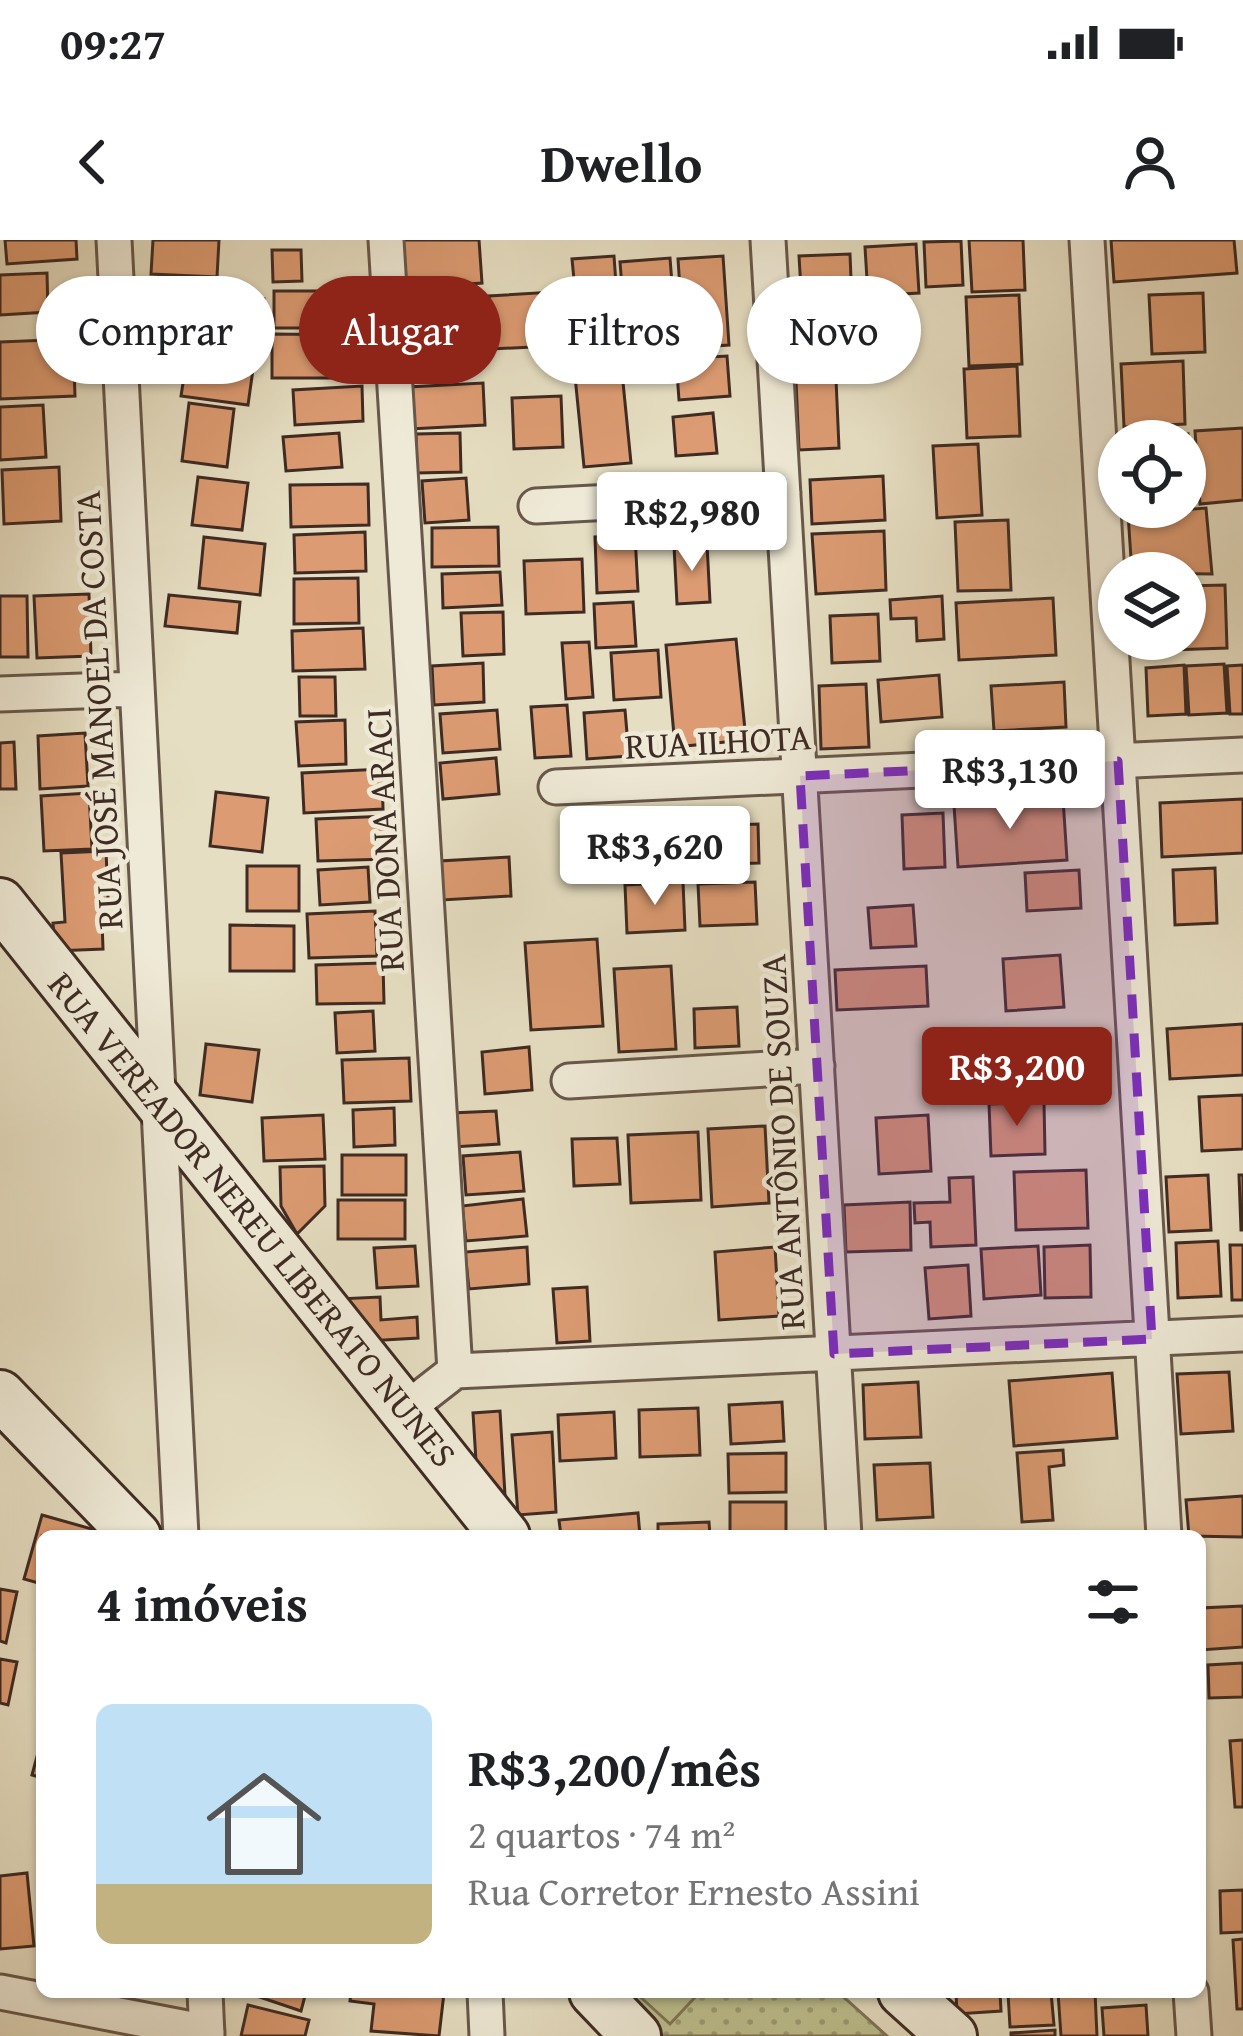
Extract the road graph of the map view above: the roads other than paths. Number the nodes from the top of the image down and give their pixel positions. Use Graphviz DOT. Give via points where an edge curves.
graph roads {
  1 [pos="114,240"];
  2 [pos="386,240"];
  3 [pos="768,240"];
  4 [pos="1087,240"];
  5 [pos="783,493"];
  6 [pos="536,506"];
  7 [pos="136,688"];
  8 [pos="0,694"];
  9 [pos="1243,755"];
  10 [pos="1118,761"];
  11 [pos="800,776"];
  12 [pos="556,788"];
  13 [pos="0,902"];
  14 [pos="817,1066"];
  15 [pos="569,1081"];
  16 [pos="157,1099"];
  17 [pos="1243,1334"];
  18 [pos="1153,1339"];
  19 [pos="834,1354"];
  20 [pos="455,1371"];
  21 [pos="0,1395"];
  22 [pos="405,1410"];
  23 [pos="130,1530"];
  24 [pos="181,1530"];
  25 [pos="500,1530"];
  26 [pos="844,1530"];
  27 [pos="1164,1530"];
  28 [pos="0,1992"];
  29 [pos="205,1998"];
  30 [pos="485,1998"];
  31 [pos="600,1998"];
  32 [pos="910,1998"];
  33 [pos="1191,1998"];
  34 [pos="207,2034"];
  35 [pos="487,2036"];
  36 [pos="636,2036"];
  37 [pos="952,2036"];
  38 [pos="1194,2036"];
  1 -- 7 [label="street, RUA JOSÉ MANOEL DA COSTA"];
  2 -- 20 [label="street, RUA DONA ARACI"];
  3 -- 5 [label="street, RUA ANTÔNIO DE SOUZA"];
  4 -- 10 [label="street"];
  5 -- 6 [label="street"];
  5 -- 11 [label="street, RUA ANTÔNIO DE SOUZA"];
  7 -- 8 [label="street"];
  7 -- 16 [label="street, RUA JOSÉ MANOEL DA COSTA"];
  9 -- 10 [label="street, RUA ILHOTA"];
  10 -- 11 [label="street, RUA ILHOTA"];
  10 -- 18 [label="street"];
  11 -- 12 [label="street, RUA ILHOTA"];
  11 -- 14 [label="street, RUA ANTÔNIO DE SOUZA"];
  13 -- 16 [label="main road, RUA VEREADOR NEREU LIBERATO NUNES"];
  14 -- 15 [label="street"];
  14 -- 19 [label="street, RUA ANTÔNIO DE SOUZA"];
  16 -- 22 [label="main road, RUA VEREADOR NEREU LIBERATO NUNES"];
  16 -- 24 [label="street, RUA JOSÉ MANOEL DA COSTA"];
  17 -- 18 [label="street"];
  18 -- 19 [label="street"];
  18 -- 27 [label="street"];
  19 -- 20 [label="street"];
  19 -- 26 [label="street, RUA ANTÔNIO DE SOUZA"];
  20 -- 22 [label="street"];
  21 -- 23 [label="main road"];
  22 -- 25 [label="main road, RUA VEREADOR NEREU LIBERATO NUNES"];
  28 -- 34 [label="street"];
  29 -- 34 [label="street"];
  30 -- 35 [label="street"];
  31 -- 36 [label="main road"];
  32 -- 37 [label="main road"];
  33 -- 38 [label="street"];
}
